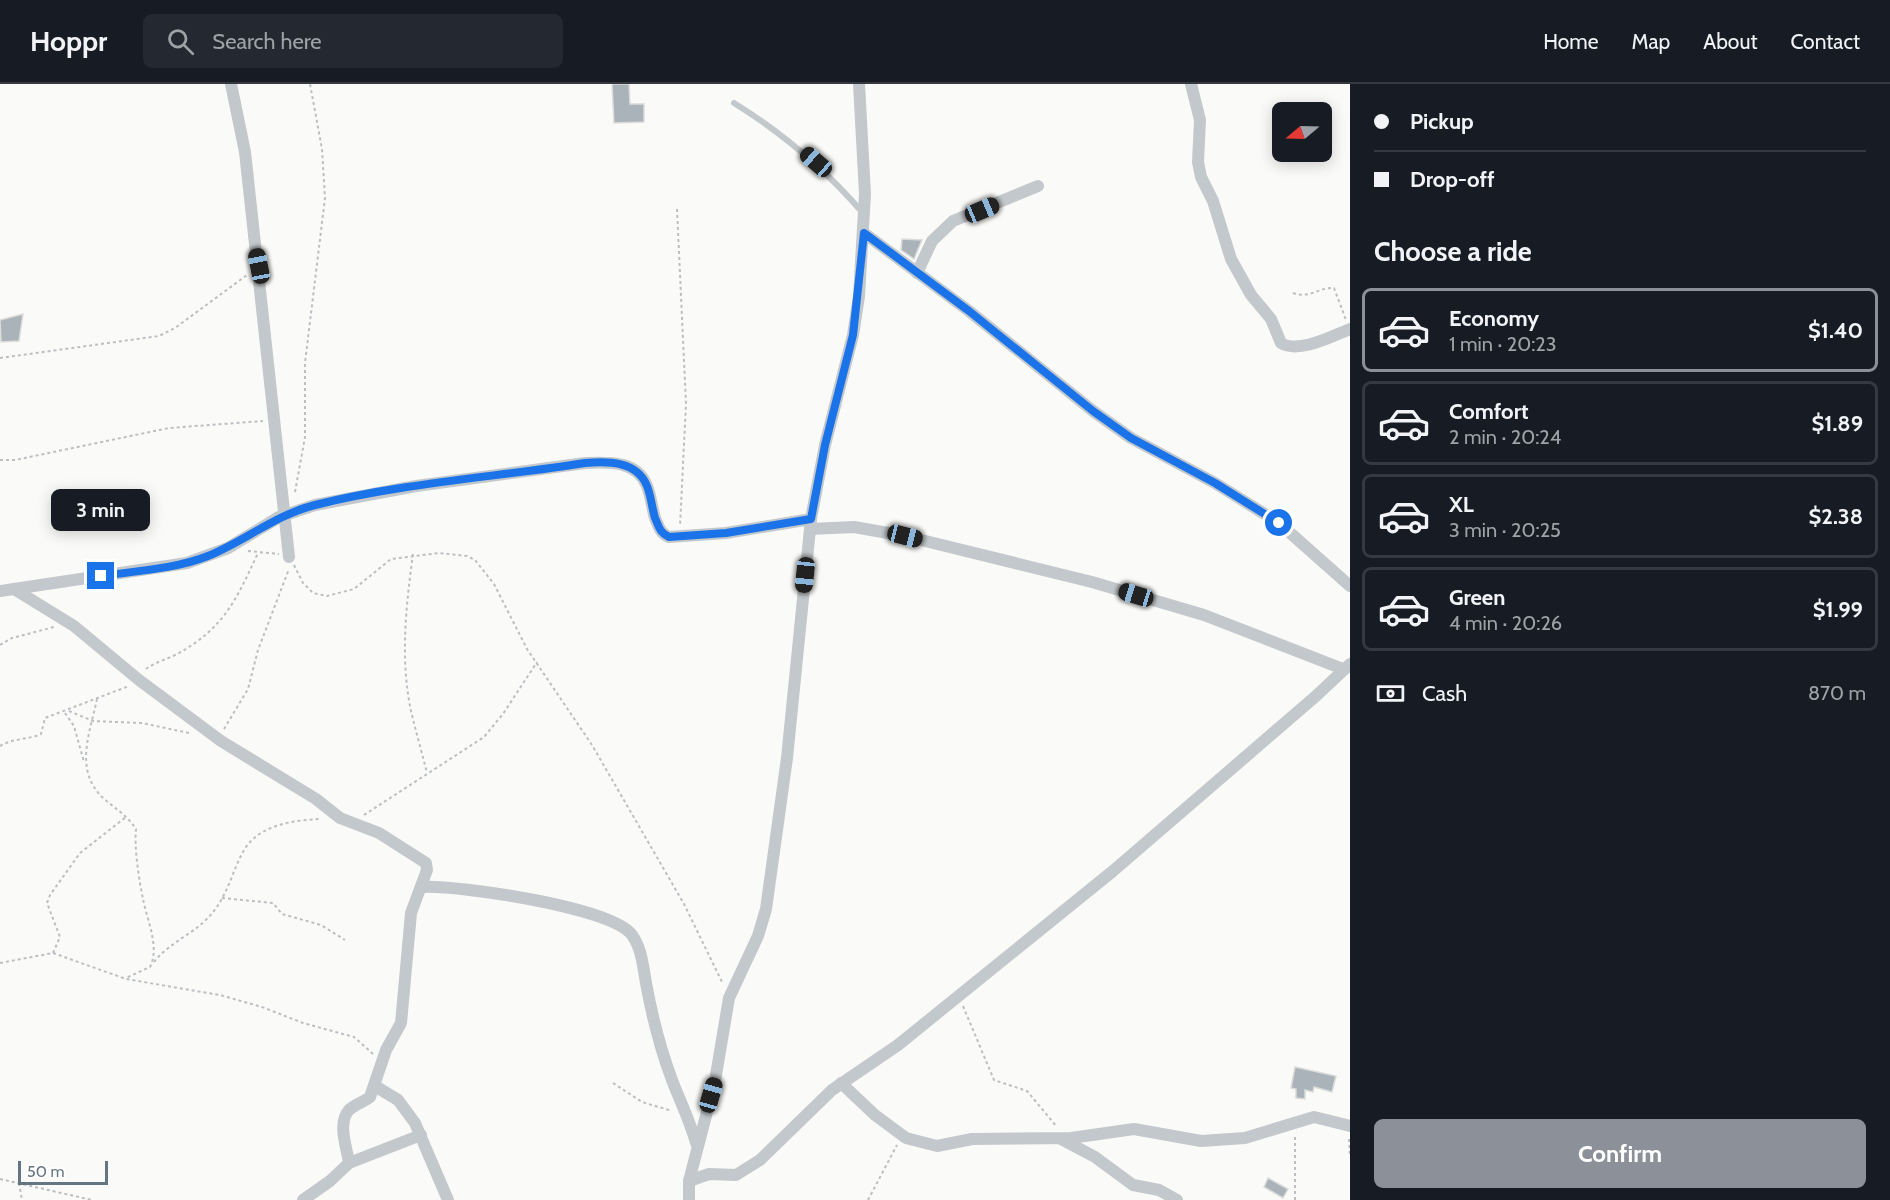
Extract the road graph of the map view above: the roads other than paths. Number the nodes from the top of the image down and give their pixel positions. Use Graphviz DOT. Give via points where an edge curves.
graph roads {
  1 [pos="231,84"];
  2 [pos="859,84"];
  3 [pos="1191,84"];
  4 [pos="734,103"];
  5 [pos="1038,186"];
  6 [pos="865,214"];
  7 [pos="864,233"];
  8 [pos="917,273"];
  9 [pos="1349,326"];
  10 [pos="283,512"];
  11 [pos="810,524"];
  12 [pos="289,557"];
  13 [pos="1350,586"];
  14 [pos="14,589"];
  15 [pos="0,591"];
  16 [pos="1347,666"];
  17 [pos="422,887"];
  18 [pos="841,1083"];
  19 [pos="375,1086"];
  20 [pos="1350,1126"];
  21 [pos="421,1135"];
  22 [pos="1061,1137"];
  23 [pos="697,1144"];
  24 [pos="350,1163"];
  25 [pos="689,1181"];
  26 [pos="303,1200"];
  27 [pos="448,1200"];
  28 [pos="689,1200"];
  29 [pos="1177,1200"];
  1 -- 10 [label="street" via="242,131 259,266"];
  2 -- 6 [label="street"];
  3 -- 9 [label="street" via="1200,120 1201,177 1213,201 1231,259 1251,295 1271,319 1281,343 1290,347 1303,345"];
  4 -- 6 [label="lane" via="794,143"];
  5 -- 8 [label="street" via="953,221 932,241"];
  6 -- 7 [label="street"];
  7 -- 8 [label="street"];
  7 -- 11 [label="street" via="853,335"];
  8 -- 13 [label="street" via="1131,438 1279,523"];
  10 -- 11 [label="street" via="366,494 610,462 629,466 641,475 660,530 669,537"];
  10 -- 12 [label="street"];
  10 -- 14 [label="street" via="228,548 187,563"];
  11 -- 16 [label="street" via="905,536 1092,582 1204,615"];
  11 -- 23 [label="street" via="787,758 766,909 729,998 715,1081"];
  14 -- 15 [label="street"];
  14 -- 17 [label="street" via="109,652 139,680 216,738 345,820 379,833 424,860 428,866"];
  16 -- 18 [label="street" via="1113,871 879,1060"];
  17 -- 19 [label="street" via="407,936 401,1023"];
  17 -- 23 [label="street" via="491,893 566,907 631,933 641,954 659,1043"];
  18 -- 22 [label="street" via="906,1138 937,1146 972,1139"];
  18 -- 25 [label="street" via="747,1171 735,1175 709,1174"];
  19 -- 21 [label="street" via="398,1100"];
  19 -- 24 [label="street" via="370,1097 352,1107 344,1118"];
  20 -- 22 [label="street" via="1314,1117 1245,1138 1201,1141 1134,1130"];
  21 -- 24 [label="street"];
  21 -- 27 [label="street"];
  22 -- 29 [label="street" via="1133,1185 1158,1190"];
  23 -- 25 [label="street"];
  24 -- 26 [label="street"];
  25 -- 28 [label="street"];
}
